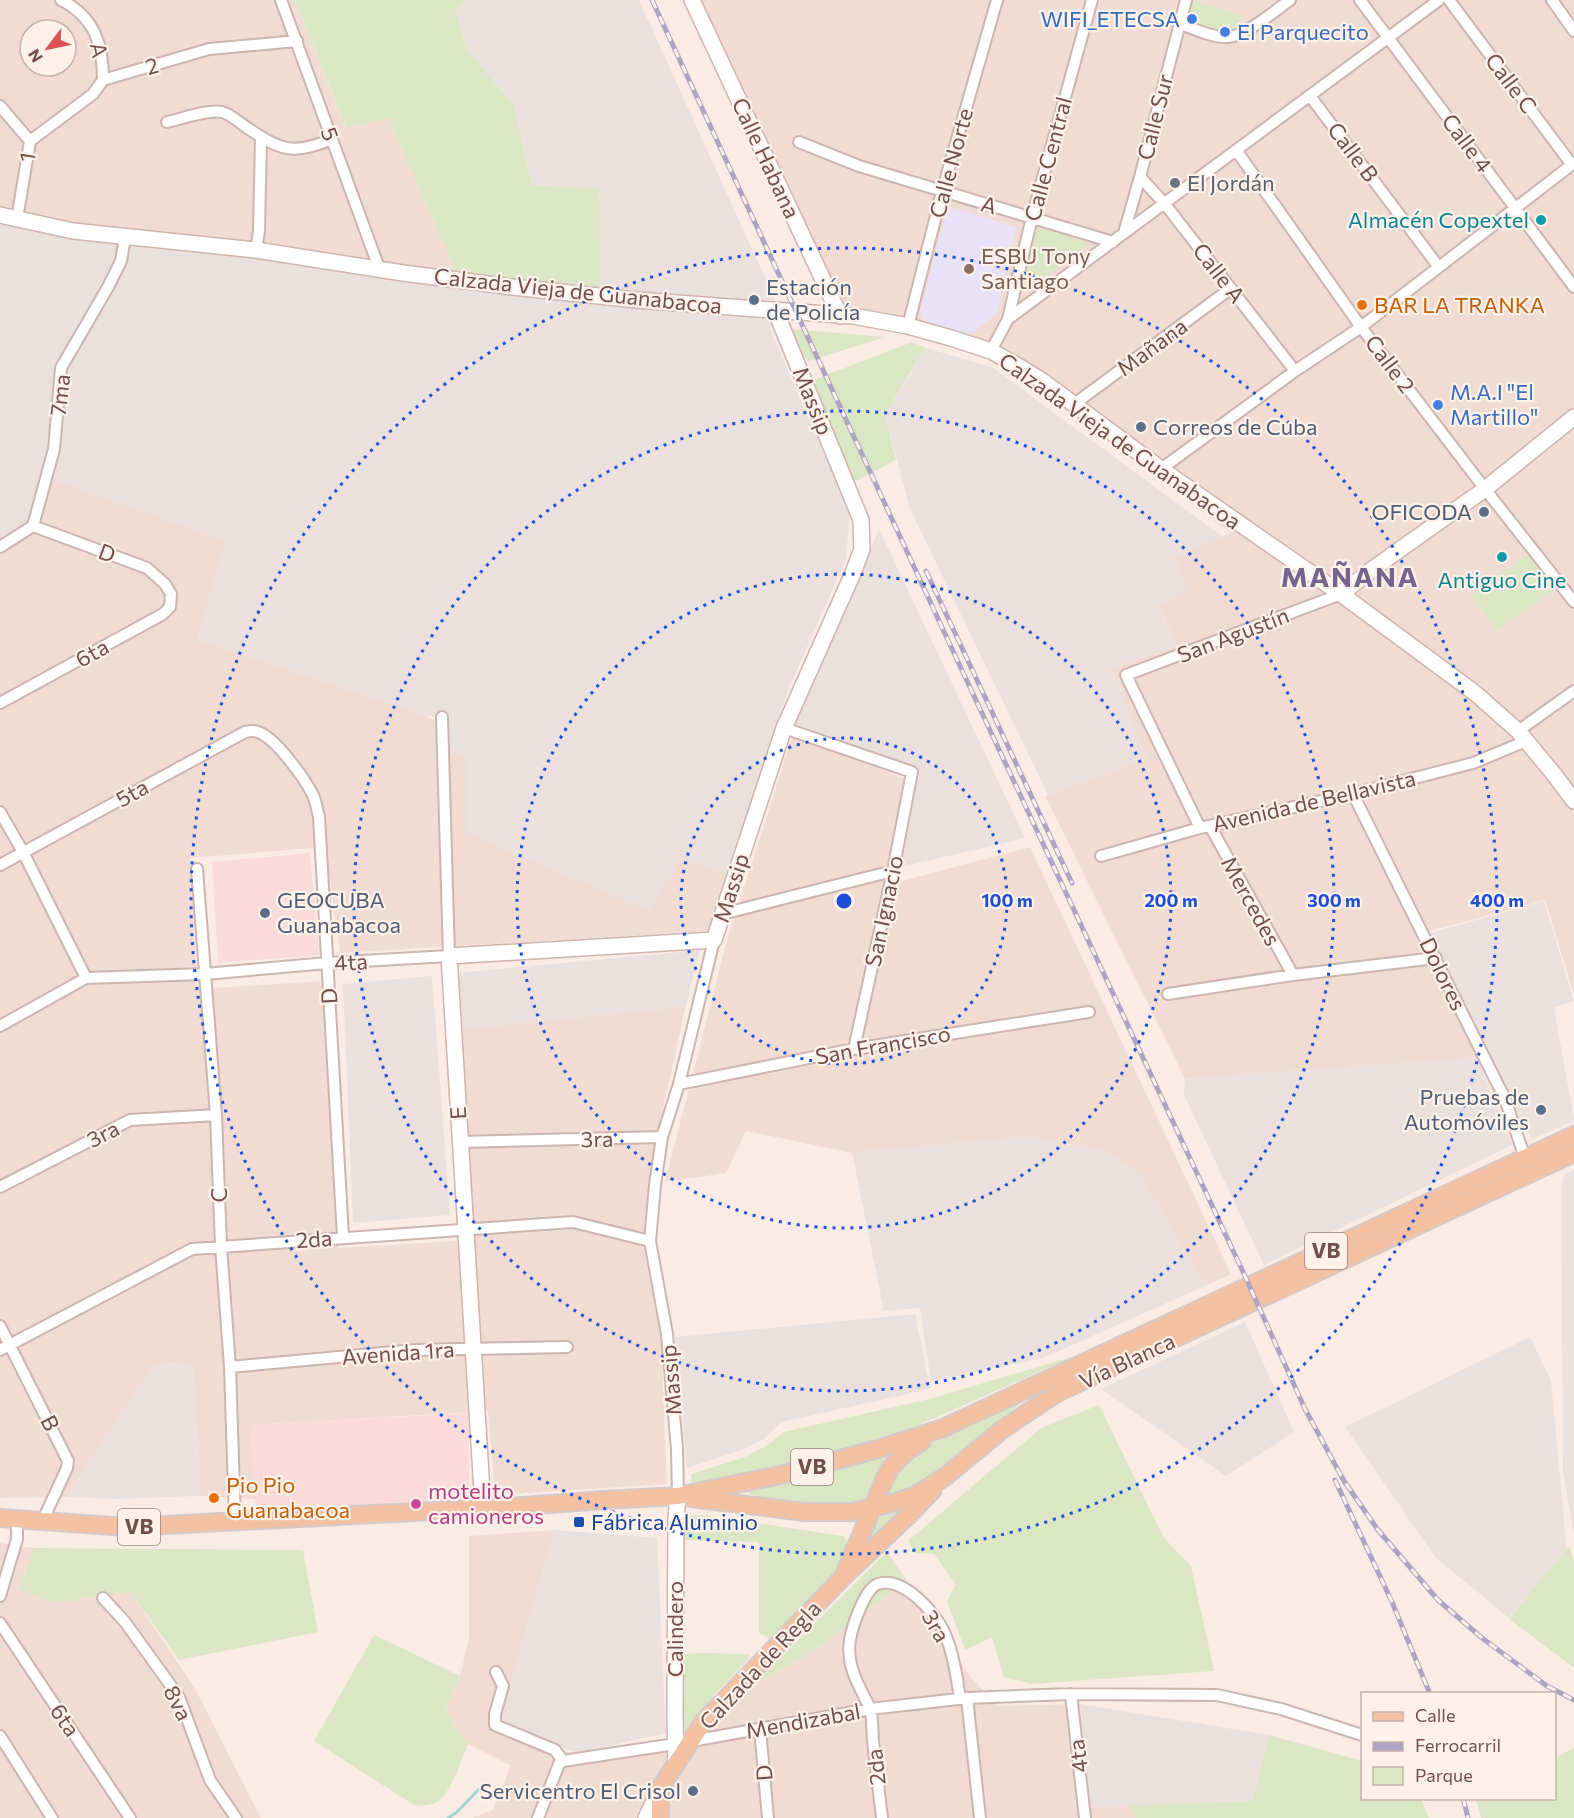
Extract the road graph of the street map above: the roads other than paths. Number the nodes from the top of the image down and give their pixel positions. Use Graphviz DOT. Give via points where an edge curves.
graph roads {
  1 [pos="61,0"];
  2 [pos="281,0"];
  3 [pos="692,0"];
  4 [pos="997,0"];
  5 [pos="1092,0"];
  6 [pos="1186,0"];
  7 [pos="1290,0"];
  8 [pos="1360,0"];
  9 [pos="1439,0"];
  10 [pos="1449,0"];
  11 [pos="1552,0"];
  12 [pos="1179,23"];
  13 [pos="1574,31"];
  14 [pos="1388,38"];
  15 [pos="297,41"];
  16 [pos="103,80"];
  17 [pos="1310,96"];
  18 [pos="0,106"];
  19 [pos="167,122"];
  20 [pos="261,138"];
  21 [pos="332,139"];
  22 [pos="30,141"];
  23 [pos="799,142"];
  24 [pos="1236,150"];
  25 [pos="1573,164"];
  26 [pos="1140,177"];
  27 [pos="942,192"];
  28 [pos="1164,203"];
  29 [pos="1515,208"];
  30 [pos="0,215"];
  31 [pos="1032,217"];
  32 [pos="17,219"];
  33 [pos="1124,233"];
  34 [pos="125,237"];
  35 [pos="1113,242"];
  36 [pos="256,250"];
  37 [pos="1438,266"];
  38 [pos="379,268"];
  39 [pos="1574,287"];
  40 [pos="1230,289"];
  41 [pos="776,310"];
  42 [pos="840,316"];
  43 [pos="1008,319"];
  44 [pos="908,326"];
  45 [pos="1362,327"];
  46 [pos="991,351"];
  47 [pos="1295,371"];
  48 [pos="1073,405"];
  49 [pos="1574,417"];
  50 [pos="1161,469"];
  51 [pos="1485,489"];
  52 [pos="33,526"];
  53 [pos="0,547"];
  54 [pos="171,594"];
  55 [pos="1341,594"];
  56 [pos="1574,602"];
  57 [pos="1126,675"];
  58 [pos="1574,691"];
  59 [pos="0,703"];
  60 [pos="442,717"];
  61 [pos="784,728"];
  62 [pos="266,735"];
  63 [pos="1522,736"];
  64 [pos="1353,794"];
  65 [pos="1574,801"];
  66 [pos="0,812"];
  67 [pos="1205,827"];
  68 [pos="23,852"];
  69 [pos="1101,856"];
  70 [pos="0,865"];
  71 [pos="198,869"];
  72 [pos="893,871"];
  73 [pos="722,914"];
  74 [pos="714,940"];
  75 [pos="449,956"];
  76 [pos="1436,958"];
  77 [pos="327,963"];
  78 [pos="205,974"];
  79 [pos="1293,975"];
  80 [pos="86,978"];
  81 [pos="1168,994"];
  82 [pos="1089,1012"];
  83 [pos="0,1026"];
  84 [pos="854,1049"];
  85 [pos="679,1084"];
  86 [pos="216,1115"];
  87 [pos="1574,1135"];
  88 [pos="662,1137"];
  89 [pos="460,1142"];
  90 [pos="1574,1153"];
  91 [pos="1525,1158"];
  92 [pos="0,1187"];
  93 [pos="466,1229"];
  94 [pos="343,1237"];
  95 [pos="650,1241"];
  96 [pos="221,1246"];
  97 [pos="0,1326"];
  98 [pos="11,1344"];
  99 [pos="567,1347"];
  100 [pos="473,1349"];
  101 [pos="0,1350"];
  102 [pos="230,1367"];
  103 [pos="943,1428"];
  104 [pos="946,1476"];
  105 [pos="678,1496"];
  106 [pos="483,1508"];
  107 [pos="872,1508"];
  108 [pos="837,1513"];
  109 [pos="8,1519"];
  110 [pos="42,1522"];
  111 [pos="236,1522"];
  112 [pos="856,1547"];
  113 [pos="843,1577"];
  114 [pos="878,1584"];
  115 [pos="0,1596"];
  116 [pos="103,1598"];
  117 [pos="0,1623"];
  118 [pos="496,1672"];
  119 [pos="1071,1694"];
  120 [pos="963,1698"];
  121 [pos="870,1709"];
  122 [pos="760,1729"];
  123 [pos="1361,1735"];
  124 [pos="0,1736"];
  125 [pos="683,1743"];
  126 [pos="563,1761"];
  127 [pos="660,1788"];
  128 [pos="52,1818"];
  129 [pos="130,1818"];
  130 [pos="236,1818"];
  131 [pos="538,1818"];
  132 [pos="646,1818"];
  133 [pos="660,1818"];
  134 [pos="768,1818"];
  135 [pos="882,1818"];
  136 [pos="980,1818"];
  137 [pos="1085,1818"];
  1 -- 16 [label="street, A" via="86,18 94,31 103,63"];
  2 -- 15 [label="street, 5"];
  3 -- 42 [label="main road, Calle Habana"];
  4 -- 27 [label="street, Calle Norte"];
  5 -- 31 [label="street, Calle Central"];
  6 -- 12 [label="street, Calle Sur"];
  7 -- 12 [label="street" via="1231,37"];
  8 -- 14 [label="street, Calle 4"];
  9 -- 14 [label="street"];
  10 -- 25 [label="street, Calle C"];
  11 -- 13 [label="street"];
  12 -- 26 [label="street, Calle Sur"];
  14 -- 17 [label="street"];
  14 -- 29 [label="street, Calle 4"];
  15 -- 16 [label="street, 2" via="209,49"];
  15 -- 21 [label="street, 5"];
  16 -- 22 [label="street" via="93,94"];
  17 -- 24 [label="street"];
  17 -- 37 [label="street, Calle B"];
  18 -- 22 [label="street, 1"];
  19 -- 20 [label="street" via="223,112"];
  20 -- 21 [label="street" via="290,150"];
  20 -- 36 [label="street"];
  21 -- 38 [label="street, 5"];
  22 -- 32 [label="street, 1"];
  23 -- 27 [label="street, A"];
  24 -- 28 [label="street"];
  24 -- 45 [label="street, Calle 2"];
  25 -- 29 [label="street"];
  26 -- 28 [label="street, Calle A"];
  26 -- 33 [label="street, Calle Sur"];
  27 -- 31 [label="street, A"];
  27 -- 44 [label="street, Calle Norte"];
  28 -- 33 [label="street"];
  28 -- 40 [label="street, Calle A"];
  29 -- 37 [label="street"];
  29 -- 39 [label="street, Calle 4"];
  30 -- 32 [label="main road, Calzada Vieja de Guanabacoa"];
  31 -- 35 [label="street, A"];
  31 -- 43 [label="street, Calle Central"];
  32 -- 34 [label="main road, Calzada Vieja de Guanabacoa"];
  33 -- 35 [label="street"];
  34 -- 36 [label="main road, Calzada Vieja de Guanabacoa"];
  34 -- 52 [label="street, 7ma" via="121,261 62,368 54,449"];
  35 -- 43 [label="street"];
  36 -- 38 [label="main road, Calzada Vieja de Guanabacoa"];
  37 -- 45 [label="street"];
  38 -- 41 [label="main road, Calzada Vieja de Guanabacoa" via="512,287"];
  40 -- 47 [label="street, Calle A"];
  40 -- 48 [label="street, Mañana"];
  41 -- 42 [label="main road, Calzada Vieja de Guanabacoa"];
  41 -- 61 [label="main road, Massip" via="861,520 862,549"];
  42 -- 44 [label="main road, Calzada Vieja de Guanabacoa"];
  43 -- 46 [label="street"];
  44 -- 46 [label="main road, Calzada Vieja de Guanabacoa"];
  45 -- 47 [label="street"];
  45 -- 51 [label="street, Calle 2"];
  46 -- 48 [label="main road, Calzada Vieja de Guanabacoa"];
  47 -- 50 [label="street"];
  48 -- 50 [label="main road, Calzada Vieja de Guanabacoa"];
  49 -- 51 [label="main road"];
  50 -- 55 [label="main road, Calzada Vieja de Guanabacoa"];
  51 -- 55 [label="main road"];
  51 -- 56 [label="street, Calle 2"];
  52 -- 53 [label="street"];
  52 -- 54 [label="street, D" via="147,568"];
  54 -- 59 [label="street, 6ta" via="170,607 163,614"];
  55 -- 57 [label="street, San Agustín"];
  55 -- 63 [label="main road, Calzada Vieja de Guanabacoa" via="1475,693"];
  57 -- 67 [label="street, Mercedes"];
  58 -- 63 [label="street, Avenida de Bellavista"];
  60 -- 75 [label="street, E"];
  61 -- 72 [label="street, San Ignacio" via="912,772"];
  61 -- 73 [label="main road, Massip"];
  62 -- 68 [label="street, 5ta" via="255,730 236,736"];
  62 -- 77 [label="street, D" via="314,796 319,817"];
  63 -- 64 [label="street, Avenida de Bellavista" via="1473,763"];
  63 -- 65 [label="main road, Calzada Vieja de Guanabacoa"];
  64 -- 67 [label="street, Avenida de Bellavista"];
  64 -- 76 [label="street, Dolores"];
  66 -- 68 [label="street"];
  67 -- 69 [label="street, Avenida de Bellavista"];
  67 -- 79 [label="street, Mercedes"];
  68 -- 70 [label="street, 5ta"];
  68 -- 80 [label="street"];
  71 -- 78 [label="street, C"];
  72 -- 73 [label="street"];
  72 -- 84 [label="street, San Ignacio"];
  73 -- 74 [label="main road, Massip"];
  74 -- 75 [label="main road, 4ta"];
  74 -- 85 [label="street, Massip"];
  75 -- 77 [label="street, 4ta"];
  75 -- 89 [label="main road, E"];
  76 -- 79 [label="street"];
  76 -- 91 [label="street, Dolores" via="1506,1099"];
  77 -- 78 [label="street, 4ta"];
  77 -- 94 [label="street, D"];
  78 -- 80 [label="street, 4ta"];
  78 -- 86 [label="street, C"];
  79 -- 81 [label="street"];
  80 -- 83 [label="street, 4ta"];
  82 -- 84 [label="street, San Francisco"];
  84 -- 85 [label="street, San Francisco"];
  85 -- 88 [label="street, Massip"];
  86 -- 92 [label="street, 3ra" via="130,1120"];
  86 -- 96 [label="street, C"];
  87 -- 91 [label="main road, Vía Blanca / VB"];
  88 -- 89 [label="street, 3ra"];
  88 -- 95 [label="street, Massip"];
  89 -- 93 [label="main road, E"];
  90 -- 104 [label="main road, Vía Blanca / VB" via="1057,1393 1003,1429"];
  91 -- 103 [label="main road, Vía Blanca / VB"];
  93 -- 94 [label="street, 2da"];
  93 -- 95 [label="street, 2da" via="573,1222"];
  93 -- 100 [label="main road, E"];
  94 -- 96 [label="street, 2da"];
  95 -- 105 [label="street, Massip" via="667,1334"];
  96 -- 98 [label="street, 2da" via="192,1249"];
  96 -- 102 [label="street, C"];
  97 -- 98 [label="street, B"];
  98 -- 101 [label="street, 2da"];
  98 -- 110 [label="street, B" via="68,1461"];
  99 -- 100 [label="street, Avenida 1ra"];
  100 -- 102 [label="street, Avenida 1ra" via="415,1350"];
  100 -- 106 [label="main road, E"];
  102 -- 111 [label="street, C"];
  103 -- 105 [label="main road, Vía Blanca / VB" via="780,1475"];
  103 -- 107 [label="main road" via="893,1463"];
  104 -- 107 [label="main road, Vía Blanca / VB" via="914,1496"];
  104 -- 113 [label="main road, Calzada de Regla"];
  105 -- 106 [label="main road, Vía Blanca / VB"];
  105 -- 108 [label="main road, Vía Blanca / VB"];
  105 -- 125 [label="main road, Calindero"];
  106 -- 111 [label="main road, Vía Blanca / VB"];
  107 -- 108 [label="main road, Vía Blanca / VB"];
  107 -- 112 [label="main road"];
  108 -- 112 [label="main road" via="853,1526"];
  109 -- 110 [label="main road, Vía Blanca / VB"];
  109 -- 115 [label="street" via="17,1539"];
  110 -- 111 [label="main road, Vía Blanca / VB" via="127,1527"];
  112 -- 113 [label="main road"];
  113 -- 125 [label="main road, Calzada de Regla"];
  114 -- 120 [label="street, 3ra" via="901,1586 928,1608 944,1631"];
  114 -- 121 [label="street, 2da" via="866,1596 850,1639 849,1659"];
  116 -- 130 [label="street, 8va" via="179,1697 210,1780"];
  117 -- 129 [label="street, 6ta"];
  118 -- 126 [label="street" via="503,1686 495,1725 555,1750"];
  119 -- 120 [label="street, Mendizabal"];
  119 -- 123 [label="street, Mendizabal" via="1217,1695 1281,1709"];
  119 -- 137 [label="street, 4ta"];
  120 -- 121 [label="street, Mendizabal"];
  120 -- 136 [label="street, 3ra"];
  121 -- 122 [label="street, Mendizabal"];
  121 -- 135 [label="street, 2da"];
  122 -- 125 [label="street, Mendizabal"];
  122 -- 134 [label="street, D"];
  124 -- 128 [label="street"];
  125 -- 126 [label="street, Mendizabal"];
  125 -- 127 [label="main road, Calzada de Regla"];
  126 -- 131 [label="street"];
  127 -- 132 [label="main road, Calzada de Regla"];
  127 -- 133 [label="main road"];
}
